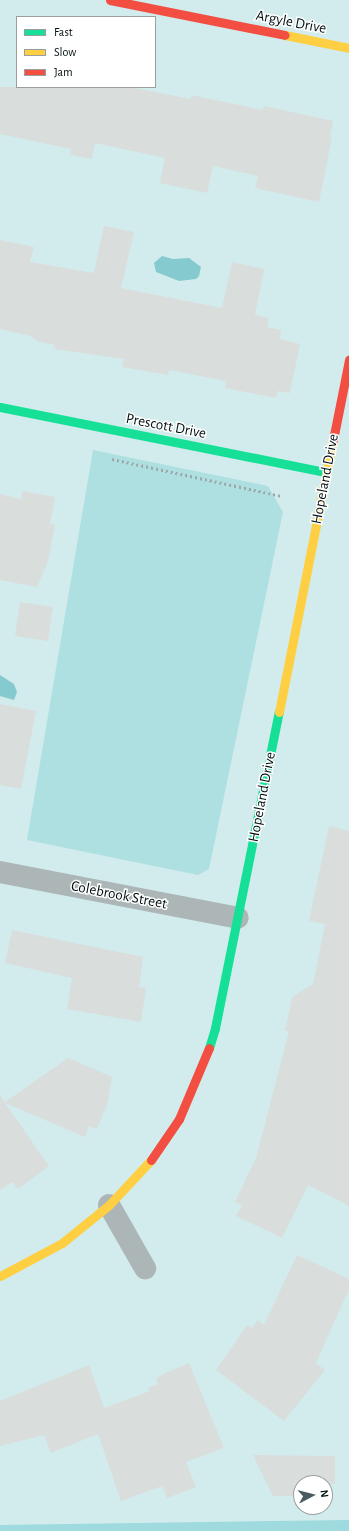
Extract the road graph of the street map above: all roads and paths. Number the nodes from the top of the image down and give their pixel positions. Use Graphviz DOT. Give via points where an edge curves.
graph roads {
  1 [pos="110,0"];
  2 [pos="349,48"];
  3 [pos="349,360"];
  4 [pos="0,407"];
  5 [pos="105,458"];
  6 [pos="326,472"];
  7 [pos="281,496"];
  8 [pos="0,872"];
  9 [pos="238,918"];
  10 [pos="109,1205"];
  11 [pos="146,1268"];
  12 [pos="0,1276"];
  1 -- 2 [label="street, Argyle Drive"];
  3 -- 6 [label="street, Hopeland Drive"];
  4 -- 6 [label="street, Prescott Drive"];
  5 -- 7 [label="path"];
  6 -- 9 [label="street, Hopeland Drive"];
  8 -- 9 [label="street, Colebrook Street"];
  9 -- 10 [label="street, Hopeland Drive" via="215,1028 192,1094 148,1167"];
  10 -- 11 [label="street"];
  10 -- 12 [label="street, Hopeland Drive" via="50,1250"];
}
